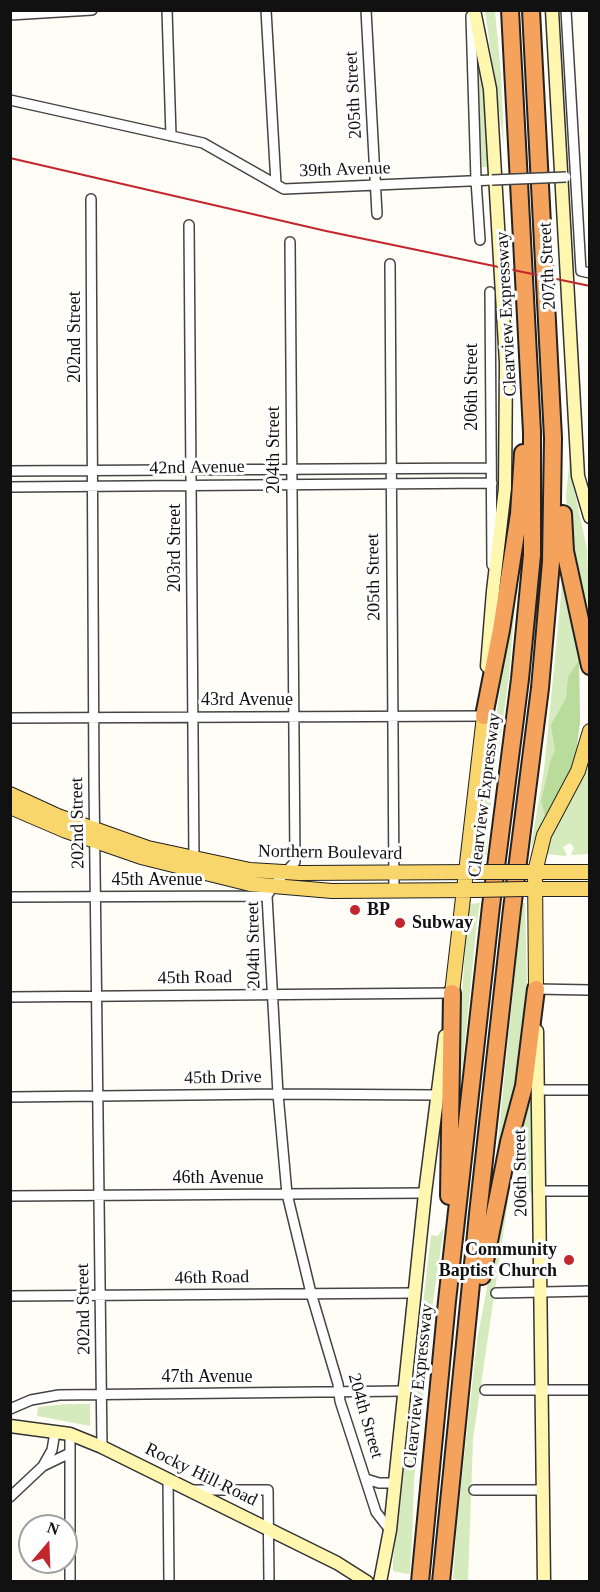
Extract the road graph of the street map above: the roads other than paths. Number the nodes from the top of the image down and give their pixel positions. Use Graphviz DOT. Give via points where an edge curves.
graph roads {
  1 [pos="92,10"];
  2 [pos="166,10"];
  3 [pos="266,10"];
  4 [pos="366,10"];
  5 [pos="472,10"];
  6 [pos="504,10"];
  7 [pos="510,10"];
  8 [pos="531,10"];
  9 [pos="538,10"];
  10 [pos="552,10"];
  11 [pos="566,10"];
  12 [pos="66,11"];
  13 [pos="10,15"];
  14 [pos="10,100"];
  15 [pos="536,111"];
  16 [pos="516,134"];
  17 [pos="171,136"];
  18 [pos="580,177"];
  19 [pos="476,180"];
  20 [pos="276,184"];
  21 [pos="376,185"];
  22 [pos="91,199"];
  23 [pos="377,213"];
  24 [pos="189,225"];
  25 [pos="480,240"];
  26 [pos="290,242"];
  27 [pos="390,264"];
  28 [pos="585,272"];
  29 [pos="525,284"];
  30 [pos="490,292"];
  31 [pos="549,337"];
  32 [pos="390,468"];
  33 [pos="491,468"];
  34 [pos="291,470"];
  35 [pos="10,471"];
  36 [pos="91,471"];
  37 [pos="191,471"];
  38 [pos="390,483"];
  39 [pos="492,483"];
  40 [pos="191,484"];
  41 [pos="290,484"];
  42 [pos="91,486"];
  43 [pos="10,487"];
  44 [pos="590,517"];
  45 [pos="493,591"];
  46 [pos="590,666"];
  47 [pos="293,716"];
  48 [pos="392,716"];
  49 [pos="484,716"];
  50 [pos="93,717"];
  51 [pos="193,717"];
  52 [pos="10,718"];
  53 [pos="590,731"];
  54 [pos="10,794"];
  55 [pos="10,807"];
  56 [pos="95,835"];
  57 [pos="194,864"];
  58 [pos="285,872"];
  59 [pos="530,872"];
  60 [pos="590,872"];
  61 [pos="394,873"];
  62 [pos="250,877"];
  63 [pos="468,881"];
  64 [pos="529,889"];
  65 [pos="590,889"];
  66 [pos="270,891"];
  67 [pos="394,891"];
  68 [pos="10,897"];
  69 [pos="96,897"];
  70 [pos="536,990"];
  71 [pos="590,990"];
  72 [pos="452,993"];
  73 [pos="271,994"];
  74 [pos="10,996"];
  75 [pos="97,996"];
  76 [pos="538,1090"];
  77 [pos="590,1090"];
  78 [pos="278,1094"];
  79 [pos="436,1095"];
  80 [pos="98,1096"];
  81 [pos="10,1097"];
  82 [pos="539,1191"];
  83 [pos="590,1191"];
  84 [pos="425,1193"];
  85 [pos="287,1194"];
  86 [pos="10,1196"];
  87 [pos="99,1196"];
  88 [pos="541,1292"];
  89 [pos="590,1292"];
  90 [pos="311,1293"];
  91 [pos="414,1293"];
  92 [pos="496,1293"];
  93 [pos="10,1296"];
  94 [pos="100,1296"];
  95 [pos="447,1301"];
  96 [pos="485,1390"];
  97 [pos="590,1390"];
  98 [pos="405,1391"];
  99 [pos="542,1391"];
  100 [pos="339,1393"];
  101 [pos="101,1394"];
  102 [pos="461,1395"];
  103 [pos="10,1409"];
  104 [pos="10,1426"];
  105 [pos="55,1432"];
  106 [pos="70,1434"];
  107 [pos="102,1446"];
  108 [pos="70,1453"];
  109 [pos="44,1466"];
  110 [pos="366,1479"];
  111 [pos="168,1480"];
  112 [pos="395,1483"];
  113 [pos="189,1490"];
  114 [pos="474,1490"];
  115 [pos="542,1490"];
  116 [pos="10,1497"];
  117 [pos="269,1529"];
  118 [pos="390,1530"];
  119 [pos="70,1581"];
  120 [pos="169,1581"];
  121 [pos="269,1581"];
  122 [pos="367,1581"];
  123 [pos="380,1581"];
  124 [pos="420,1581"];
  125 [pos="441,1581"];
  126 [pos="544,1581"];
  1 -- 12 [label="street"];
  2 -- 17 [label="street"];
  3 -- 20 [label="street"];
  4 -- 21 [label="street, 205th Street"];
  5 -- 19 [label="street"];
  5 -- 45 [label="street" via="490,89 506,363 505,488"];
  6 -- 16 [label="highway"];
  7 -- 16 [label="highway, Clearview Expressway"];
  8 -- 15 [label="highway"];
  9 -- 15 [label="highway"];
  10 -- 44 [label="street, 207th Street" via="578,476"];
  11 -- 18 [label="street"];
  12 -- 13 [label="street"];
  14 -- 17 [label="street, 39th Avenue"];
  15 -- 31 [label="highway"];
  16 -- 29 [label="highway, Clearview Expressway"];
  17 -- 20 [label="street, 39th Avenue" via="203,143"];
  18 -- 19 [label="street, 39th Avenue, bridge"];
  18 -- 28 [label="street"];
  19 -- 21 [label="street, 39th Avenue"];
  19 -- 25 [label="street"];
  20 -- 21 [label="street, 39th Avenue" via="284,189"];
  21 -- 23 [label="street, 205th Street"];
  22 -- 36 [label="street, 202nd Street"];
  24 -- 37 [label="street, 203rd Street"];
  26 -- 34 [label="street, 204th Street"];
  27 -- 32 [label="street, 205th Street"];
  29 -- 49 [label="highway" via="519,514"];
  29 -- 95 [label="highway, Clearview Expressway" via="532,432 532,555"];
  30 -- 33 [label="street, 206th Street"];
  31 -- 46 [label="highway" via="565,551"];
  31 -- 102 [label="highway" via="554,502 548,615 509,932"];
  32 -- 33 [label="street, 42nd Avenue"];
  32 -- 34 [label="street, 42nd Avenue"];
  32 -- 38 [label="street, 205th Street"];
  33 -- 39 [label="street, 206th Street"];
  34 -- 37 [label="street, 42nd Avenue"];
  34 -- 41 [label="street, 204th Street"];
  35 -- 36 [label="street, 42nd Avenue"];
  36 -- 37 [label="street, 42nd Avenue"];
  36 -- 42 [label="street, 202nd Street"];
  37 -- 40 [label="street, 203rd Street"];
  38 -- 39 [label="street, 42nd Avenue"];
  38 -- 41 [label="street, 42nd Avenue"];
  38 -- 48 [label="street, 205th Street"];
  39 -- 45 [label="street, Clearview Expressway"];
  40 -- 41 [label="street, 42nd Avenue"];
  40 -- 42 [label="street, 42nd Avenue"];
  40 -- 51 [label="street, 203rd Street"];
  41 -- 47 [label="street, 204th Street"];
  42 -- 43 [label="street, 42nd Avenue"];
  42 -- 50 [label="street, 202nd Street"];
  45 -- 49 [label="street, Clearview Expressway"];
  47 -- 48 [label="street, 43rd Avenue"];
  47 -- 51 [label="street, 43rd Avenue"];
  47 -- 58 [label="street, 204th Street" via="295,862"];
  48 -- 49 [label="street, 43rd Avenue"];
  48 -- 61 [label="street, 205th Street"];
  49 -- 63 [label="main road, Clearview Expressway"];
  50 -- 51 [label="street, 43rd Avenue"];
  50 -- 52 [label="street, 43rd Avenue"];
  50 -- 56 [label="street, 202nd Street"];
  51 -- 57 [label="street, 203rd Street"];
  53 -- 59 [label="main road, 206th Street" via="578,771 544,835"];
  54 -- 56 [label="main road, Northern Boulevard"];
  55 -- 56 [label="main road, Northern Boulevard"];
  56 -- 57 [label="main road, Northern Boulevard"];
  56 -- 57 [label="main road, Northern Boulevard" via="141,857"];
  56 -- 69 [label="street, 202nd Street"];
  57 -- 62 [label="main road, Northern Boulevard"];
  58 -- 61 [label="main road, Northern Boulevard"];
  58 -- 62 [label="main road, Northern Boulevard"];
  58 -- 66 [label="street, 204th Street"];
  59 -- 60 [label="main road, Northern Boulevard"];
  59 -- 63 [label="main road, Northern Boulevard, bridge"];
  59 -- 64 [label="main road, 206th Street"];
  61 -- 63 [label="main road, Northern Boulevard"];
  61 -- 67 [label="street, 205th Street"];
  62 -- 66 [label="main road, Northern Boulevard"];
  63 -- 64 [label="main road, Northern Boulevard, bridge"];
  63 -- 67 [label="main road, Northern Boulevard"];
  63 -- 72 [label="main road"];
  64 -- 65 [label="main road, Northern Boulevard"];
  64 -- 70 [label="main road, 206th Street"];
  66 -- 67 [label="main road, Northern Boulevard"];
  66 -- 69 [label="street, 45th Avenue"];
  66 -- 73 [label="street, 204th Street"];
  68 -- 69 [label="street, 45th Avenue"];
  69 -- 75 [label="street, 202nd Street"];
  70 -- 71 [label="street"];
  70 -- 76 [label="street, 206th Street"];
  70 -- 102 [label="highway" via="524,1086 488,1244"];
  72 -- 73 [label="street, 45th Road"];
  72 -- 79 [label="street, Clearview Expressway"];
  72 -- 95 [label="highway"];
  73 -- 75 [label="street, 45th Road"];
  73 -- 78 [label="street, 204th Street"];
  74 -- 75 [label="street, 45th Road"];
  75 -- 80 [label="street, 202nd Street"];
  76 -- 77 [label="street"];
  76 -- 82 [label="street, 206th Street"];
  78 -- 79 [label="street, 45th Drive"];
  78 -- 80 [label="street, 45th Drive"];
  78 -- 85 [label="street, 204th Street"];
  79 -- 84 [label="street, Clearview Expressway"];
  80 -- 81 [label="street, 45th Drive"];
  80 -- 87 [label="street, 202nd Street"];
  82 -- 83 [label="street"];
  82 -- 88 [label="street, 206th Street"];
  84 -- 85 [label="street, 46th Avenue"];
  84 -- 91 [label="street, Clearview Expressway"];
  85 -- 87 [label="street, 46th Avenue"];
  85 -- 90 [label="street, 204th Street"];
  86 -- 87 [label="street, 46th Avenue"];
  87 -- 94 [label="street, 202nd Street"];
  88 -- 89 [label="street"];
  88 -- 92 [label="street"];
  88 -- 99 [label="street, 206th Street"];
  90 -- 91 [label="street, 46th Road"];
  90 -- 94 [label="street, 46th Road"];
  90 -- 100 [label="street, 204th Street"];
  91 -- 98 [label="street, Clearview Expressway"];
  93 -- 94 [label="street, 46th Road"];
  94 -- 101 [label="street, 202nd Street"];
  95 -- 124 [label="highway, Clearview Expressway"];
  96 -- 99 [label="street"];
  97 -- 99 [label="street"];
  98 -- 100 [label="street, 47th Avenue"];
  98 -- 112 [label="street, Clearview Expressway"];
  99 -- 115 [label="street, 206th Street"];
  100 -- 101 [label="street, 47th Avenue"];
  100 -- 110 [label="street, 204th Street"];
  101 -- 103 [label="street, 47th Avenue" via="31,1400"];
  101 -- 107 [label="street, 202nd Street"];
  102 -- 125 [label="highway"];
  104 -- 105 [label="street, Rocky Hill Road"];
  105 -- 106 [label="street, Rocky Hill Road"];
  105 -- 109 [label="street"];
  106 -- 107 [label="street, Rocky Hill Road"];
  106 -- 108 [label="street"];
  107 -- 111 [label="street, Rocky Hill Road"];
  108 -- 109 [label="street"];
  108 -- 119 [label="street"];
  109 -- 116 [label="street"];
  110 -- 112 [label="street"];
  110 -- 118 [label="street, 204th Street" via="378,1517"];
  111 -- 113 [label="street, Rocky Hill Road"];
  111 -- 120 [label="street"];
  112 -- 118 [label="street, Clearview Expressway"];
  113 -- 117 [label="street, Rocky Hill Road"];
  113 -- 117 [label="street" via="268,1490"];
  114 -- 115 [label="street"];
  115 -- 126 [label="street, 206th Street"];
  117 -- 121 [label="street"];
  117 -- 122 [label="street, Rocky Hill Road"];
  118 -- 123 [label="street, Clearview Expressway"];
}
